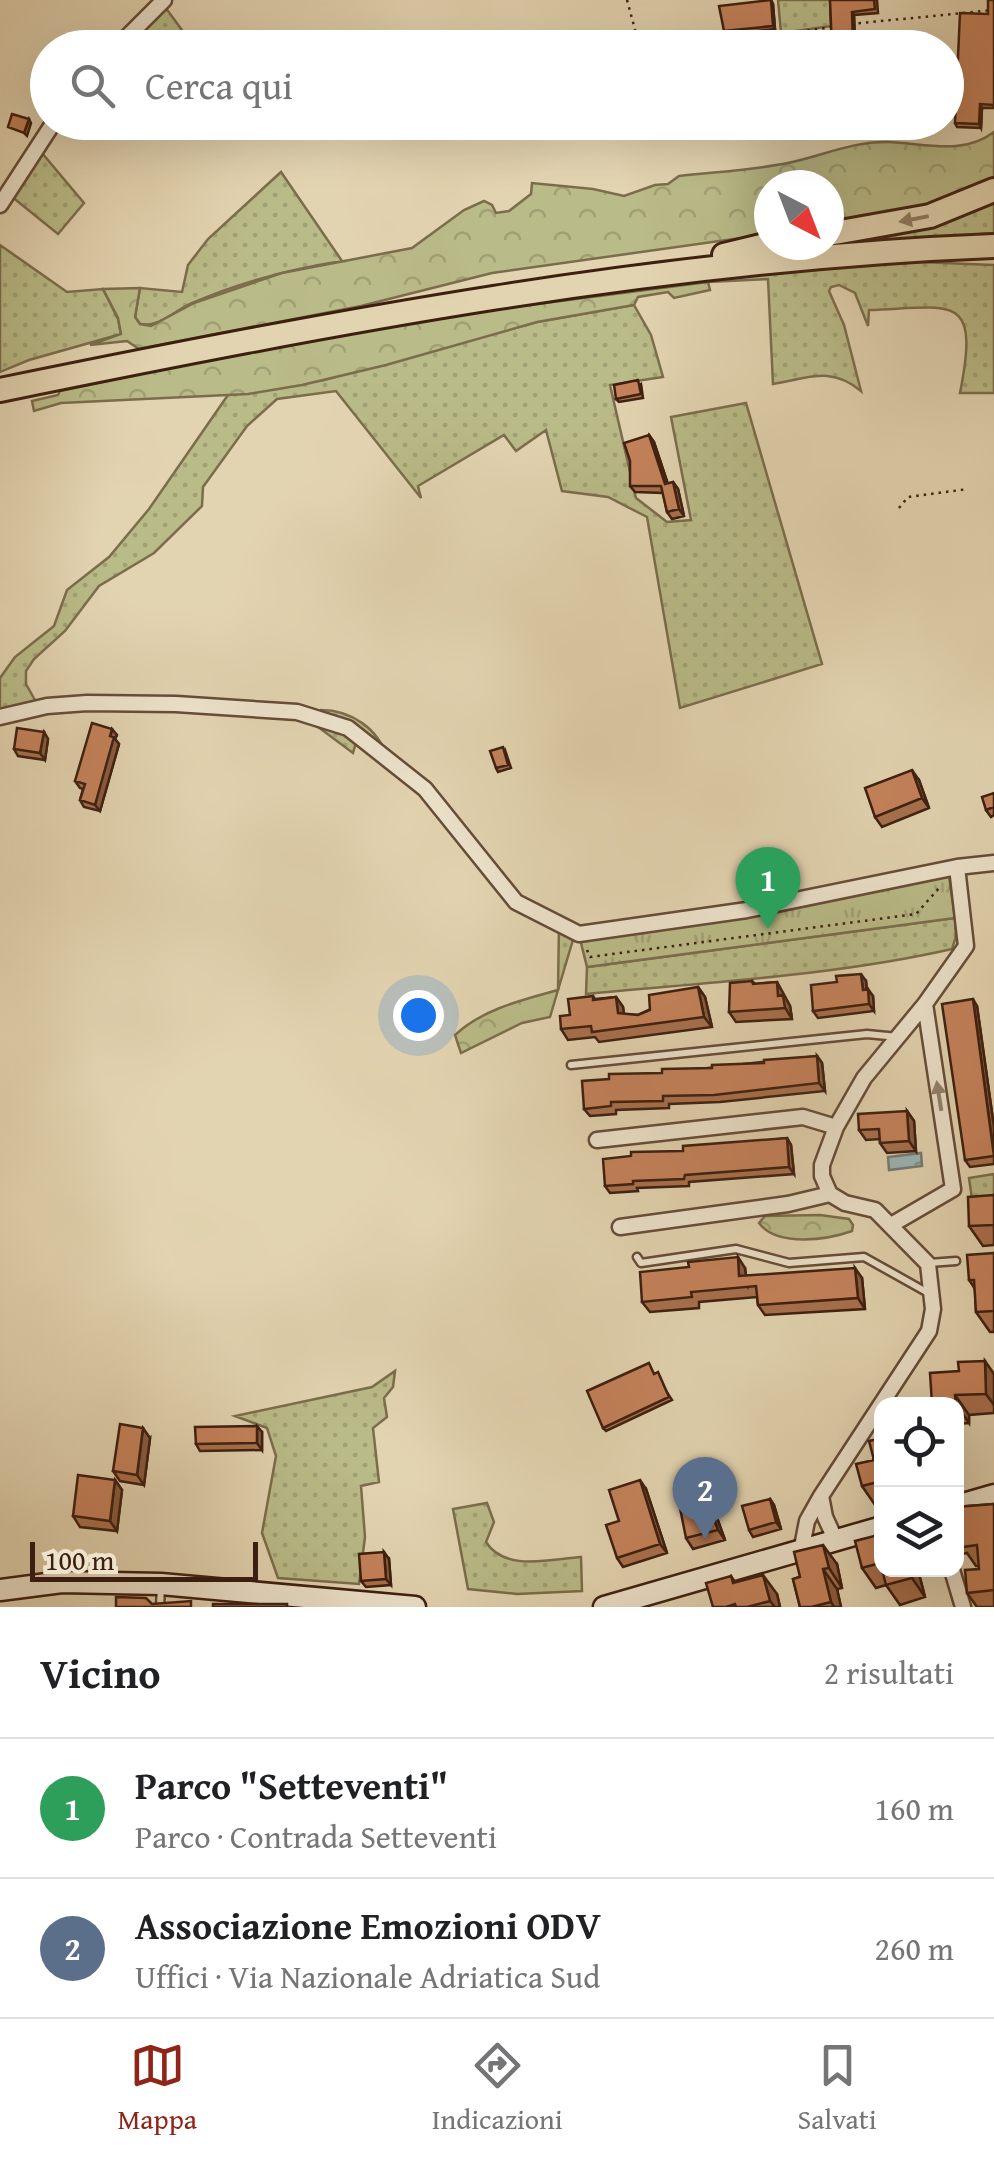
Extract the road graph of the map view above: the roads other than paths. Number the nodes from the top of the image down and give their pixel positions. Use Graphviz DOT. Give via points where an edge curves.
graph roads {
  1 [pos="164,0"];
  2 [pos="134,30"];
  3 [pos="42,140"];
  4 [pos="994,190"];
  5 [pos="0,205"];
  6 [pos="844,231"];
  7 [pos="994,246"];
  8 [pos="754,248"];
  9 [pos="631,277"];
  10 [pos="0,390"];
  11 [pos="0,717"];
  12 [pos="994,864"];
  13 [pos="957,867"];
  14 [pos="925,1004"];
  15 [pos="898,1037"];
  16 [pos="571,1065"];
  17 [pos="836,1127"];
  18 [pos="597,1140"];
  19 [pos="830,1194"];
  20 [pos="891,1224"];
  21 [pos="620,1226"];
  22 [pos="638,1258"];
  23 [pos="956,1261"];
  24 [pos="928,1264"];
  25 [pos="931,1294"];
  26 [pos="821,1496"];
  27 [pos="994,1496"];
  28 [pos="964,1504"];
  29 [pos="874,1530"];
  30 [pos="836,1541"];
  31 [pos="801,1552"];
  32 [pos="954,1577"];
  33 [pos="161,1584"];
  34 [pos="0,1590"];
  35 [pos="160,1607"];
  36 [pos="415,1607"];
  37 [pos="604,1607"];
  38 [pos="963,1607"];
  1 -- 2 [label="street"];
  3 -- 5 [label="street"];
  4 -- 6 [label="highway, one-way" via="930,216"];
  7 -- 9 [label="highway"];
  8 -- 9 [label="highway"];
  9 -- 10 [label="highway" via="343,322"];
  11 -- 13 [label="street" via="46,706 176,704 297,712 348,728 425,789 516,902 578,933 746,910"];
  12 -- 13 [label="street"];
  13 -- 14 [label="street" via="966,946"];
  14 -- 15 [label="street"];
  20 -- 14 [label="street, one-way" via="953,1188"];
  15 -- 16 [label="lane" via="867,1034"];
  15 -- 17 [label="street"];
  17 -- 18 [label="street" via="803,1117"];
  17 -- 19 [label="street" via="822,1166"];
  19 -- 20 [label="street" via="875,1210"];
  19 -- 21 [label="street"];
  20 -- 24 [label="street"];
  22 -- 25 [label="lane" via="641,1263 736,1249 789,1264 864,1257"];
  23 -- 24 [label="lane"];
  24 -- 25 [label="street"];
  25 -- 26 [label="street" via="929,1331"];
  26 -- 30 [label="street"];
  26 -- 31 [label="street"];
  27 -- 28 [label="main road"];
  29 -- 30 [label="main road"];
  30 -- 31 [label="main road"];
  31 -- 37 [label="main road"];
  32 -- 38 [label="street"];
  33 -- 34 [label="main road" via="62,1582"];
  33 -- 35 [label="lane"];
  33 -- 36 [label="main road"];
}
